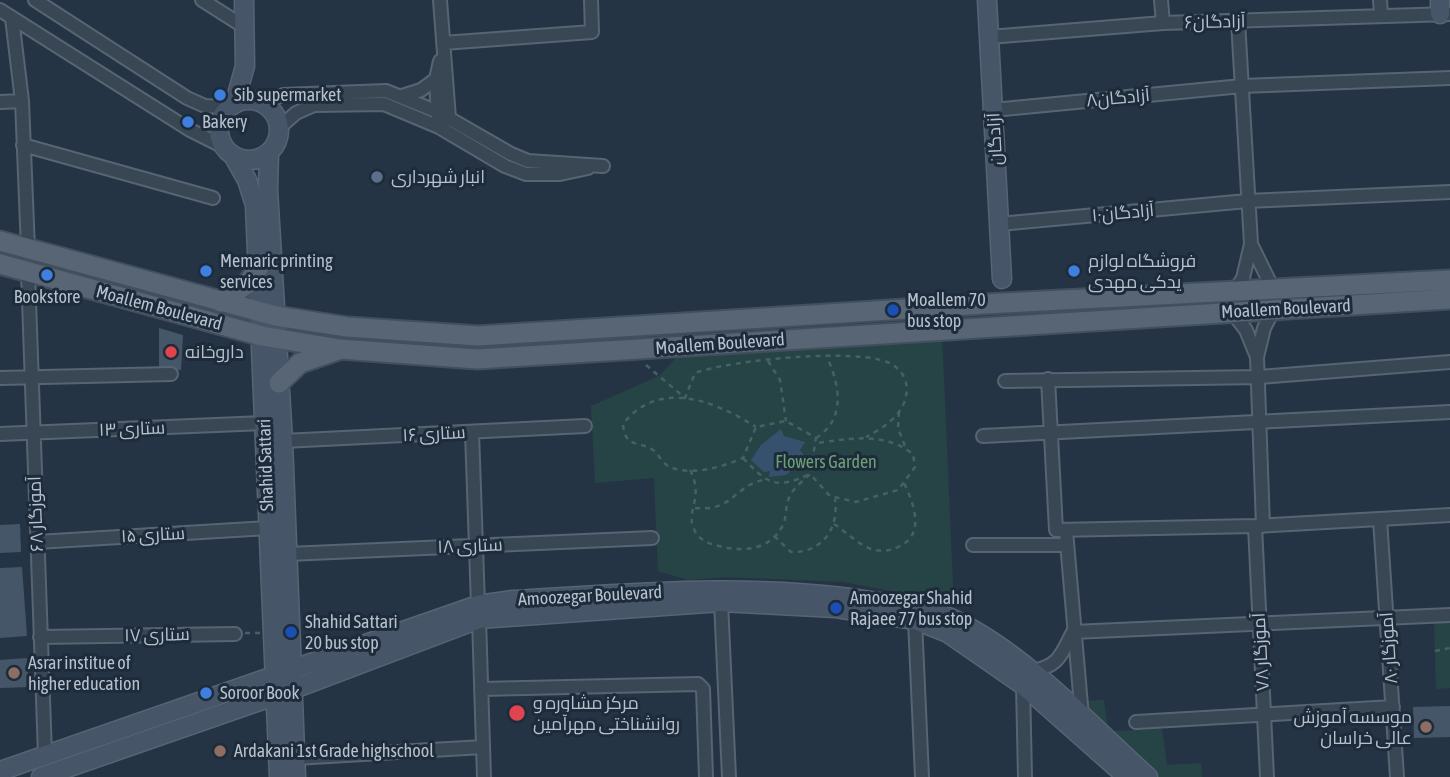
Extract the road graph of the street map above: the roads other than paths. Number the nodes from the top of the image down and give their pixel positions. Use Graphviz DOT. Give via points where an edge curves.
graph roads {
  1 [pos="35,0"];
  2 [pos="202,0"];
  3 [pos="244,0"];
  4 [pos="440,0"];
  5 [pos="591,0"];
  6 [pos="987,0"];
  7 [pos="1161,0"];
  8 [pos="1380,0"];
  9 [pos="1443,9"];
  10 [pos="0,10"];
  11 [pos="1381,15"];
  12 [pos="12,18"];
  13 [pos="1238,21"];
  14 [pos="1163,23"];
  15 [pos="246,28"];
  16 [pos="989,37"];
  17 [pos="443,43"];
  18 [pos="245,66"];
  19 [pos="1450,78"];
  20 [pos="436,79"];
  21 [pos="1242,86"];
  22 [pos="402,96"];
  23 [pos="22,101"];
  24 [pos="260,101"];
  25 [pos="0,102"];
  26 [pos="232,105"];
  27 [pos="993,110"];
  28 [pos="442,119"];
  29 [pos="280,127"];
  30 [pos="23,145"];
  31 [pos="228,151"];
  32 [pos="269,153"];
  33 [pos="1450,192"];
  34 [pos="213,198"];
  35 [pos="1247,201"];
  36 [pos="999,224"];
  37 [pos="0,241"];
  38 [pos="1251,244"];
  39 [pos="28,249"];
  40 [pos="0,264"];
  41 [pos="259,267"];
  42 [pos="28,272"];
  43 [pos="1002,279"];
  44 [pos="1450,280"];
  45 [pos="1235,291"];
  46 [pos="1273,299"];
  47 [pos="1450,299"];
  48 [pos="221,302"];
  49 [pos="1020,302"];
  50 [pos="985,304"];
  51 [pos="1232,312"];
  52 [pos="269,314"];
  53 [pos="269,337"];
  54 [pos="340,349"];
  55 [pos="1257,357"];
  56 [pos="1450,362"];
  57 [pos="171,374"];
  58 [pos="32,376"];
  59 [pos="1259,377"];
  60 [pos="0,378"];
  61 [pos="1048,379"];
  62 [pos="1005,381"];
  63 [pos="279,383"];
  64 [pos="1450,412"];
  65 [pos="1257,422"];
  66 [pos="264,423"];
  67 [pos="584,426"];
  68 [pos="472,432"];
  69 [pos="1051,432"];
  70 [pos="34,433"];
  71 [pos="0,434"];
  72 [pos="983,436"];
  73 [pos="283,441"];
  74 [pos="1450,515"];
  75 [pos="1380,519"];
  76 [pos="1259,526"];
  77 [pos="268,528"];
  78 [pos="1066,530"];
  79 [pos="652,538"];
  80 [pos="37,541"];
  81 [pos="973,545"];
  82 [pos="1066,545"];
  83 [pos="476,546"];
  84 [pos="288,554"];
  85 [pos="721,602"];
  86 [pos="478,612"];
  87 [pos="1450,615"];
  88 [pos="1387,618"];
  89 [pos="915,620"];
  90 [pos="1260,624"];
  91 [pos="1073,632"];
  92 [pos="235,634"];
  93 [pos="40,637"];
  94 [pos="293,670"];
  95 [pos="275,677"];
  96 [pos="1027,678"];
  97 [pos="294,689"];
  98 [pos="481,689"];
  99 [pos="275,695"];
  100 [pos="1393,707"];
  101 [pos="1264,714"];
  102 [pos="1082,717"];
  103 [pos="1136,722"];
  104 [pos="483,747"];
  105 [pos="45,755"];
  106 [pos="295,758"];
  107 [pos="0,771"];
  108 [pos="41,777"];
  109 [pos="279,777"];
  110 [pos="296,777"];
  111 [pos="484,777"];
  112 [pos="706,777"];
  113 [pos="729,777"];
  114 [pos="922,777"];
  115 [pos="1025,777"];
  116 [pos="1127,777"];
  117 [pos="1148,777"];
  118 [pos="1267,777"];
  119 [pos="1397,777"];
  1 -- 26 [label="street" via="187,98 205,106"];
  2 -- 15 [label="street"];
  3 -- 15 [label="main road"];
  4 -- 17 [label="street"];
  5 -- 17 [label="street" via="592,32"];
  6 -- 16 [label="main road, آزادگان"];
  7 -- 14 [label="street"];
  8 -- 11 [label="street"];
  9 -- 11 [label="street, آزادگان۶"];
  10 -- 12 [label="street"];
  11 -- 13 [label="street, آزادگان۶"];
  12 -- 23 [label="street"];
  12 -- 31 [label="street"];
  13 -- 14 [label="street, آزادگان۶"];
  13 -- 21 [label="street"];
  14 -- 16 [label="street, آزادگان۶"];
  15 -- 18 [label="main road"];
  16 -- 27 [label="main road, آزادگان"];
  17 -- 20 [label="street"];
  17 -- 28 [label="street"];
  18 -- 24 [label="main road"];
  18 -- 26 [label="main road"];
  19 -- 21 [label="street, آزادگان۸"];
  20 -- 22 [label="street"];
  20 -- 28 [label="street"];
  21 -- 27 [label="street, آزادگان۸"];
  21 -- 35 [label="street"];
  22 -- 24 [label="street" via="386,91 283,95"];
  22 -- 28 [label="street"];
  23 -- 25 [label="street"];
  23 -- 30 [label="street"];
  24 -- 26 [label="main road"];
  24 -- 29 [label="main road" via="277,117"];
  26 -- 31 [label="main road" via="219,125"];
  27 -- 36 [label="main road, آزادگان"];
  28 -- 28 [label="street" via="505,166 526,173 560,174 603,166 528,160"];
  28 -- 29 [label="street" via="384,104 314,106 296,113"];
  29 -- 32 [label="main road" via="278,141"];
  30 -- 34 [label="street"];
  30 -- 39 [label="street"];
  31 -- 32 [label="main road" via="252,161"];
  31 -- 41 [label="main road, Shahid Sattari" via="255,205"];
  32 -- 52 [label="main road, Shahid Sattari"];
  33 -- 35 [label="street, آزادگان۱۰"];
  35 -- 36 [label="street, آزادگان۱۰"];
  35 -- 38 [label="street"];
  36 -- 43 [label="main road, آزادگان"];
  37 -- 39 [label="main road, Moallem Boulevard"];
  38 -- 45 [label="street"];
  38 -- 46 [label="street"];
  39 -- 48 [label="main road, Moallem Boulevard"];
  40 -- 42 [label="main road, Moallem Boulevard"];
  41 -- 48 [label="main road" via="246,285"];
  41 -- 52 [label="main road, Shahid Sattari"];
  42 -- 53 [label="main road, Moallem Boulevard"];
  42 -- 58 [label="street, آموزگار ۶۸"];
  43 -- 49 [label="main road"];
  43 -- 50 [label="main road"];
  44 -- 46 [label="main road, Moallem Boulevard"];
  45 -- 46 [label="main road, Moallem Boulevard"];
  45 -- 49 [label="main road, Moallem Boulevard"];
  46 -- 47 [label="main road, Moallem Boulevard"];
  46 -- 51 [label="main road, Moallem Boulevard"];
  46 -- 55 [label="street"];
  48 -- 52 [label="main road, Moallem Boulevard"];
  49 -- 50 [label="main road, Moallem Boulevard"];
  50 -- 52 [label="main road, Moallem Boulevard" via="478,336 347,327"];
  51 -- 54 [label="main road, Moallem Boulevard" via="477,359"];
  51 -- 55 [label="street"];
  52 -- 53 [label="main road, Shahid Sattari"];
  53 -- 54 [label="main road, Moallem Boulevard"];
  53 -- 63 [label="main road, Shahid Sattari"];
  53 -- 66 [label="main road, Shahid Sattari"];
  54 -- 63 [label="main road" via="300,363"];
  55 -- 59 [label="street, آموزگار ۷۸"];
  56 -- 59 [label="street"];
  57 -- 58 [label="street"];
  58 -- 60 [label="street"];
  58 -- 70 [label="street, آموزگار ۶۸"];
  59 -- 61 [label="street"];
  59 -- 65 [label="street, آموزگار ۷۸"];
  61 -- 62 [label="street"];
  61 -- 69 [label="street"];
  63 -- 73 [label="main road, Shahid Sattari"];
  64 -- 65 [label="street"];
  65 -- 69 [label="street"];
  65 -- 76 [label="street, آموزگار ۷۸"];
  66 -- 70 [label="street, ستاری ۱۳"];
  66 -- 77 [label="main road, Shahid Sattari"];
  67 -- 68 [label="street, ستاری ۱۶"];
  68 -- 73 [label="street, ستاری ۱۶"];
  68 -- 83 [label="street"];
  69 -- 72 [label="street"];
  69 -- 78 [label="street" via="1056,530"];
  70 -- 71 [label="street, ستاری ۱۳"];
  70 -- 80 [label="street, آموزگار ۶۸"];
  73 -- 84 [label="main road, Shahid Sattari"];
  74 -- 75 [label="street"];
  75 -- 76 [label="street"];
  75 -- 88 [label="street, آموزگار ۸۰"];
  76 -- 78 [label="street"];
  76 -- 90 [label="street, آموزگار ۷۸"];
  77 -- 80 [label="street, ستاری ۱۵"];
  77 -- 95 [label="main road, Shahid Sattari"];
  78 -- 82 [label="street"];
  79 -- 83 [label="street, ستاری ۱۸"];
  80 -- 93 [label="street, آموزگار ۶۸"];
  81 -- 82 [label="street"];
  82 -- 91 [label="street"];
  83 -- 84 [label="street, ستاری ۱۸"];
  83 -- 86 [label="street"];
  84 -- 94 [label="main road, Shahid Sattari"];
  85 -- 86 [label="main road, Amoozegar Boulevard"];
  85 -- 89 [label="main road, Amoozegar Boulevard" via="836,608"];
  85 -- 113 [label="street"];
  86 -- 94 [label="main road, Amoozegar Boulevard"];
  86 -- 96 [label="main road, Amoozegar Boulevard" via="513,600 726,588 837,595 953,619"];
  86 -- 97 [label="main road, Amoozegar Boulevard"];
  86 -- 98 [label="street"];
  87 -- 88 [label="street"];
  88 -- 90 [label="street"];
  88 -- 100 [label="street, آموزگار ۸۰"];
  89 -- 96 [label="main road, Amoozegar Boulevard" via="948,633"];
  89 -- 114 [label="street"];
  90 -- 91 [label="street"];
  90 -- 101 [label="street, آموزگار ۷۸"];
  91 -- 96 [label="street" via="1059,659"];
  91 -- 102 [label="street"];
  92 -- 93 [label="street, ستاری ۱۷"];
  93 -- 105 [label="street, آموزگار ۶۸"];
  94 -- 95 [label="main road, Amoozegar Boulevard"];
  94 -- 97 [label="main road, Shahid Sattari"];
  95 -- 99 [label="main road, Shahid Sattari"];
  95 -- 105 [label="main road, Amoozegar Boulevard"];
  96 -- 102 [label="main road, Amoozegar Boulevard"];
  96 -- 115 [label="street"];
  96 -- 116 [label="main road, Amoozegar Boulevard"];
  97 -- 99 [label="main road, Amoozegar Boulevard"];
  97 -- 106 [label="main road, Shahid Sattari"];
  98 -- 104 [label="street"];
  98 -- 112 [label="street" via="698,684 703,689"];
  99 -- 108 [label="main road, Amoozegar Boulevard"];
  99 -- 109 [label="main road, Shahid Sattari"];
  100 -- 101 [label="street"];
  100 -- 119 [label="street, آموزگار ۸۰"];
  101 -- 103 [label="street"];
  101 -- 118 [label="street, آموزگار ۷۸"];
  102 -- 117 [label="main road, Amoozegar Boulevard"];
  104 -- 106 [label="street"];
  104 -- 111 [label="street"];
  105 -- 107 [label="main road, Amoozegar Boulevard"];
  106 -- 110 [label="main road, Shahid Sattari"];
}
